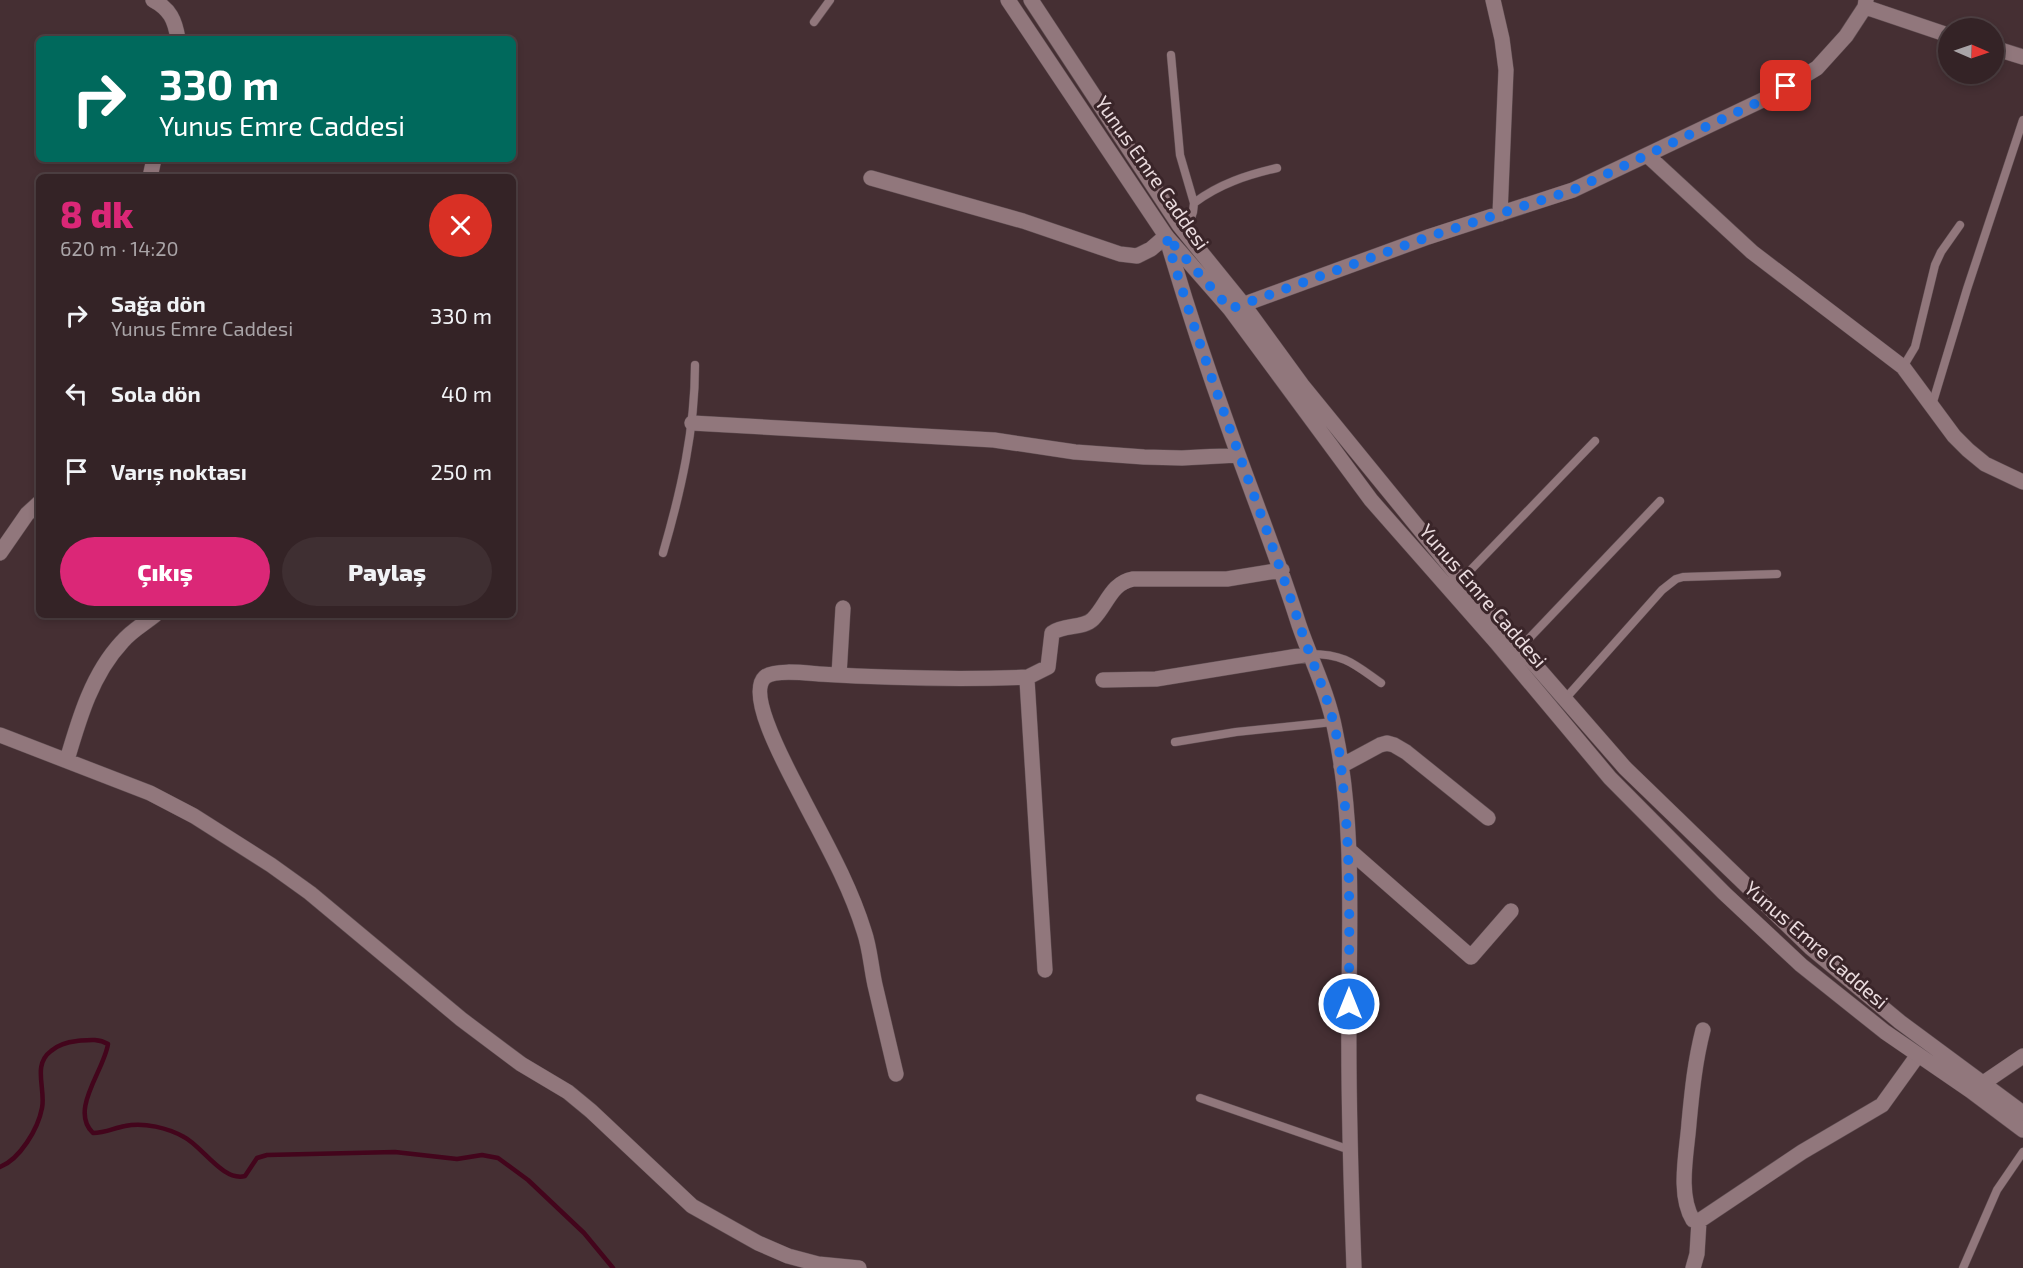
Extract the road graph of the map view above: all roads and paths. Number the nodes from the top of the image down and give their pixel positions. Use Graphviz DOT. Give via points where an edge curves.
graph roads {
  1 [pos="153,0"];
  2 [pos="830,0"];
  3 [pos="1008,0"];
  4 [pos="1031,0"];
  5 [pos="1492,0"];
  6 [pos="1866,4"];
  7 [pos="814,22"];
  8 [pos="1938,31"];
  9 [pos="178,36"];
  10 [pos="2004,51"];
  11 [pos="1171,55"];
  12 [pos="2023,57"];
  13 [pos="2023,120"];
  14 [pos="1647,155"];
  15 [pos="1277,168"];
  16 [pos="871,178"];
  17 [pos="1194,202"];
  18 [pos="1500,214"];
  19 [pos="1960,225"];
  20 [pos="1186,233"];
  21 [pos="1166,236"];
  22 [pos="1237,306"];
  23 [pos="695,366"];
  24 [pos="1903,367"];
  25 [pos="1931,406"];
  26 [pos="692,423"];
  27 [pos="1595,441"];
  28 [pos="1238,455"];
  29 [pos="2023,482"];
  30 [pos="1660,501"];
  31 [pos="36,506"];
  32 [pos="0,553"];
  33 [pos="663,553"];
  34 [pos="1282,570"];
  35 [pos="1777,574"];
  36 [pos="1461,580"];
  37 [pos="843,608"];
  38 [pos="151,618"];
  39 [pos="1520,648"];
  40 [pos="1311,654"];
  41 [pos="839,675"];
  42 [pos="1028,677"];
  43 [pos="1103,680"];
  44 [pos="1381,683"];
  45 [pos="1565,699"];
  46 [pos="1333,722"];
  47 [pos="0,735"];
  48 [pos="1174,742"];
  49 [pos="67,760"];
  50 [pos="1341,766"];
  51 [pos="1488,818"];
  52 [pos="1349,850"];
  53 [pos="1511,912"];
  54 [pos="1044,970"];
  55 [pos="1703,1030"];
  56 [pos="1918,1055"];
  57 [pos="2023,1056"];
  58 [pos="896,1074"];
  59 [pos="1977,1087"];
  60 [pos="1200,1098"];
  61 [pos="2023,1113"];
  62 [pos="2023,1130"];
  63 [pos="1350,1150"];
  64 [pos="2023,1152"];
  65 [pos="1699,1221"];
  66 [pos="859,1268"];
  67 [pos="1354,1268"];
  68 [pos="1693,1268"];
  69 [pos="1963,1268"];
  1 -- 9 [label="street" via="170,13"];
  2 -- 7 [label="lane"];
  3 -- 21 [label="street, Yunus Emre Caddesi"];
  4 -- 20 [label="street, Yunus Emre Caddesi"];
  5 -- 18 [label="street" via="1506,70"];
  6 -- 8 [label="street"];
  6 -- 14 [label="street" via="1846,36 1817,68 1771,96"];
  10 -- 12 [label="street"];
  11 -- 17 [label="lane" via="1180,155"];
  13 -- 25 [label="lane"];
  14 -- 18 [label="street" via="1573,190"];
  14 -- 24 [label="street" via="1752,252"];
  15 -- 17 [label="lane" via="1212,189"];
  16 -- 21 [label="street" via="1023,221 1120,254 1137,256"];
  17 -- 20 [label="lane"];
  18 -- 22 [label="street"];
  19 -- 24 [label="lane" via="1935,265 1915,347"];
  20 -- 22 [label="street, Yunus Emre Caddesi"];
  21 -- 22 [label="street, Yunus Emre Caddesi"];
  21 -- 28 [label="street"];
  22 -- 36 [label="street, Yunus Emre Caddesi"];
  22 -- 56 [label="street, Yunus Emre Caddesi" via="1371,500 1610,778 1801,965"];
  23 -- 26 [label="lane"];
  24 -- 25 [label="street"];
  25 -- 29 [label="street" via="1968,450 1985,464"];
  26 -- 28 [label="street" via="994,440 1144,457"];
  26 -- 33 [label="lane" via="686,468"];
  27 -- 36 [label="lane"];
  28 -- 34 [label="street"];
  30 -- 39 [label="lane"];
  31 -- 32 [label="street"];
  34 -- 40 [label="street"];
  34 -- 42 [label="street" via="1227,579 1125,580 1092,620 1052,633 1048,667"];
  35 -- 45 [label="lane" via="1676,579"];
  36 -- 39 [label="street, Yunus Emre Caddesi"];
  37 -- 41 [label="street"];
  38 -- 49 [label="street" via="122,641 102,668 81,714"];
  39 -- 45 [label="street, Yunus Emre Caddesi"];
  40 -- 43 [label="street" via="1156,679"];
  40 -- 44 [label="lane" via="1332,654 1351,661"];
  40 -- 46 [label="street"];
  41 -- 42 [label="street" via="941,680"];
  41 -- 58 [label="street" via="774,674 765,677 760,685 760,697 774,741 855,904"];
  42 -- 54 [label="street"];
  45 -- 59 [label="street, Yunus Emre Caddesi" via="1625,768 1811,948"];
  46 -- 48 [label="lane"];
  46 -- 50 [label="street"];
  47 -- 49 [label="street"];
  49 -- 66 [label="street" via="150,793 272,865 520,1064 568,1092 692,1206 788,1256"];
  50 -- 51 [label="street" via="1380,745 1394,745"];
  50 -- 52 [label="street"];
  52 -- 53 [label="street" via="1471,957"];
  52 -- 63 [label="street"];
  55 -- 65 [label="street" via="1695,1060 1684,1172 1688,1212 1693,1220"];
  56 -- 59 [label="street, Yunus Emre Caddesi"];
  56 -- 65 [label="street" via="1882,1105 1802,1152"];
  57 -- 59 [label="street"];
  59 -- 61 [label="street, Yunus Emre Caddesi"];
  59 -- 62 [label="street, Yunus Emre Caddesi"];
  60 -- 63 [label="lane"];
  63 -- 67 [label="street"];
  64 -- 69 [label="lane" via="1997,1190"];
  65 -- 68 [label="street"];
}
